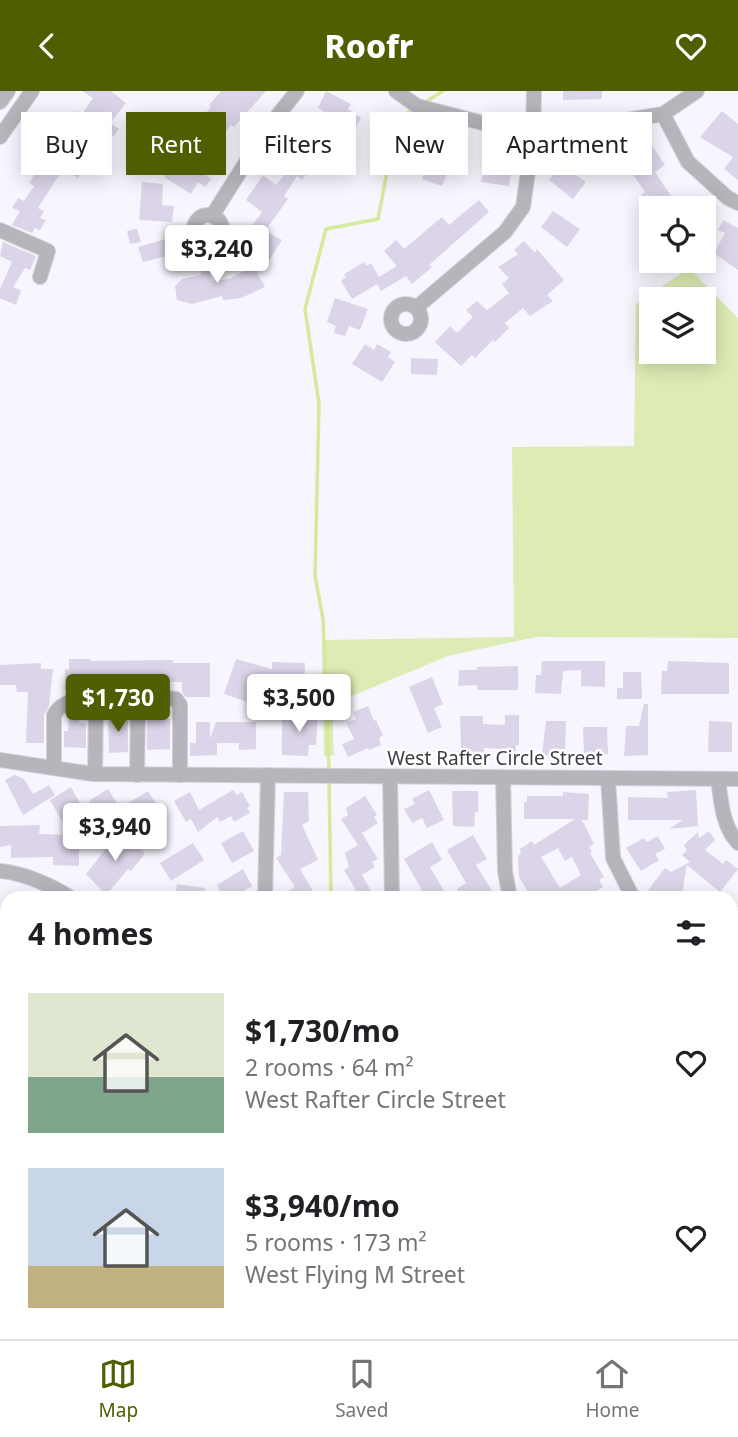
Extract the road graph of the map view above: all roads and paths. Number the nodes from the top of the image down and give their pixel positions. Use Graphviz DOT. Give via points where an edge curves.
graph roads {
  1 [pos="8,91"];
  2 [pos="32,91"];
  3 [pos="297,91"];
  4 [pos="396,91"];
  5 [pos="534,91"];
  6 [pos="696,91"];
  7 [pos="0,102"];
  8 [pos="534,112"];
  9 [pos="663,114"];
  10 [pos="652,116"];
  11 [pos="482,123"];
  12 [pos="0,137"];
  13 [pos="528,175"];
  14 [pos="738,203"];
  15 [pos="212,216"];
  16 [pos="0,230"];
  17 [pos="40,277"];
  18 [pos="417,307"];
  19 [pos="0,760"];
  20 [pos="54,768"];
  21 [pos="95,774"];
  22 [pos="137,775"];
  23 [pos="180,775"];
  24 [pos="268,775"];
  25 [pos="390,777"];
  26 [pos="503,778"];
  27 [pos="608,778"];
  28 [pos="718,779"];
  29 [pos="738,779"];
  30 [pos="738,843"];
  31 [pos="0,871"];
  32 [pos="61,891"];
  33 [pos="265,891"];
  34 [pos="392,891"];
  35 [pos="509,891"];
  36 [pos="629,891"];
  1 -- 7 [label="street"];
  2 -- 12 [label="street"];
  3 -- 15 [label="street"];
  4 -- 11 [label="street" via="417,106"];
  5 -- 8 [label="street"];
  6 -- 9 [label="street"];
  9 -- 10 [label="street"];
  9 -- 14 [label="street" via="688,162"];
  13 -- 18 [label="street" via="523,207 505,232"];
  16 -- 17 [label="street" via="48,251"];
  19 -- 20 [label="street, West Rafter Circle Street"];
  20 -- 21 [label="street, West Rafter Circle Street"];
  20 -- 21 [label="street" via="54,715 67,703 85,700 96,708"];
  21 -- 22 [label="street, West Rafter Circle Street"];
  22 -- 23 [label="street, West Rafter Circle Street"];
  22 -- 23 [label="street" via="138,711 144,700 154,697 176,699 180,705"];
  23 -- 24 [label="street, West Rafter Circle Street"];
  24 -- 25 [label="street, West Rafter Circle Street"];
  24 -- 33 [label="street"];
  25 -- 26 [label="street, West Rafter Circle Street"];
  25 -- 34 [label="street"];
  26 -- 27 [label="street, West Rafter Circle Street"];
  26 -- 35 [label="street"];
  27 -- 28 [label="street, West Rafter Circle Street"];
  27 -- 36 [label="street" via="613,859"];
  28 -- 29 [label="street, West Rafter Circle Street"];
  28 -- 30 [label="street" via="722,811"];
  31 -- 32 [label="street"];
}
